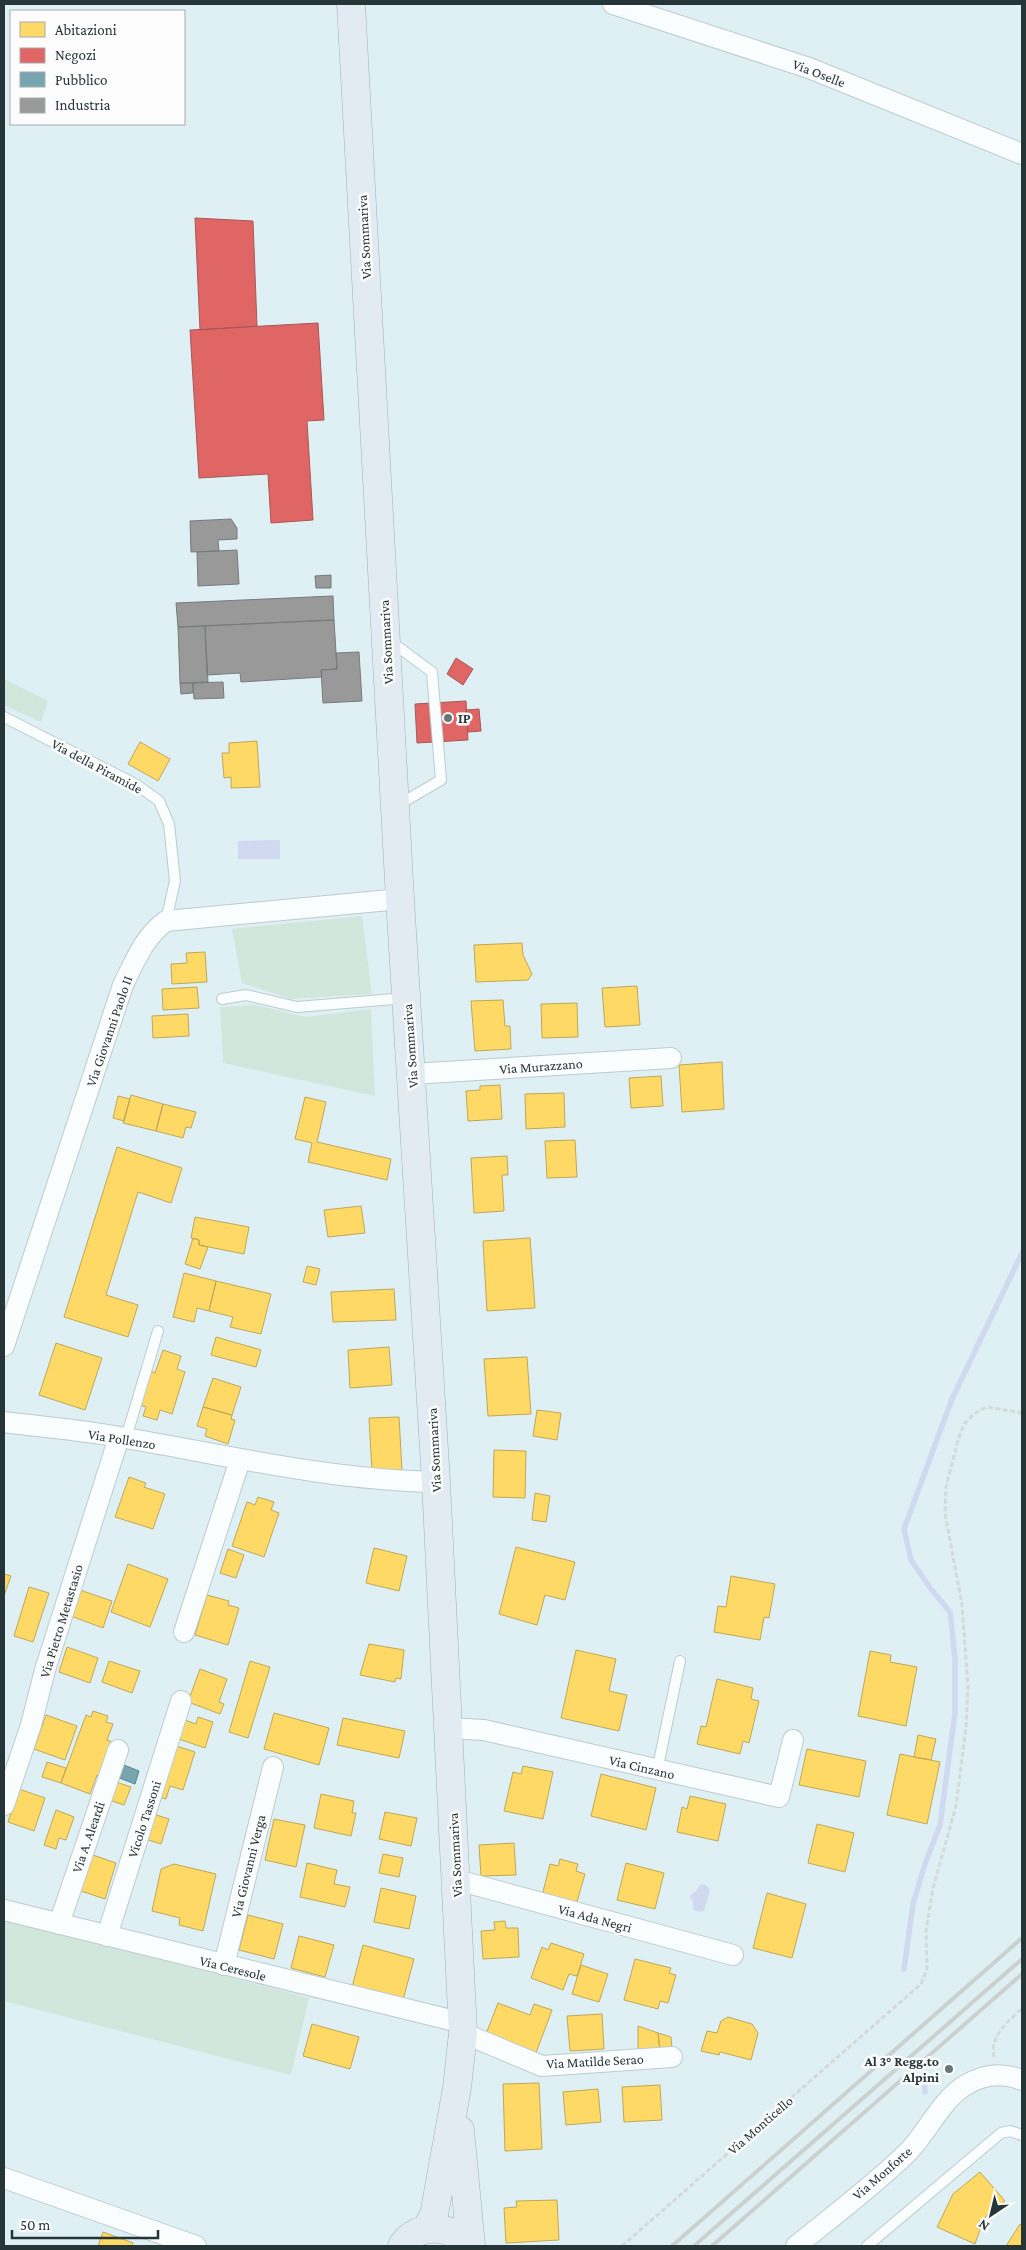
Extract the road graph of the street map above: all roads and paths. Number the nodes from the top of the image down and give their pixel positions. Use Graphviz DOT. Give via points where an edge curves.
graph roads {
  1 [pos="352,4"];
  2 [pos="613,4"];
  3 [pos="1022,154"];
  4 [pos="386,638"];
  5 [pos="4,717"];
  6 [pos="395,807"];
  7 [pos="400,899"];
  8 [pos="166,921"];
  9 [pos="407,997"];
  10 [pos="222,999"];
  11 [pos="671,1058"];
  12 [pos="412,1074"];
  13 [pos="158,1331"];
  14 [pos="4,1346"];
  15 [pos="1022,1413"];
  16 [pos="4,1422"];
  17 [pos="122,1437"];
  18 [pos="240,1460"];
  19 [pos="436,1482"];
  20 [pos="184,1632"];
  21 [pos="680,1661"];
  22 [pos="181,1701"];
  23 [pos="447,1728"];
  24 [pos="793,1740"];
  25 [pos="118,1750"];
  26 [pos="273,1767"];
  27 [pos="657,1770"];
  28 [pos="4,1805"];
  29 [pos="457,1880"];
  30 [pos="4,1910"];
  31 [pos="59,1924"];
  32 [pos="107,1936"];
  33 [pos="733,1955"];
  34 [pos="224,1965"];
  35 [pos="1022,2008"];
  36 [pos="463,2028"];
  37 [pos="672,2057"];
  38 [pos="992,2075"];
  39 [pos="1022,2080"];
  40 [pos="457,2088"];
  41 [pos="1022,2135"];
  42 [pos="4,2178"];
  43 [pos="406,2241"];
  44 [pos="801,2245"];
  45 [pos="196,2246"];
  46 [pos="469,2246"];
  47 [pos="622,2246"];
  48 [pos="867,2246"];
  1 -- 4 [label="main road, Via Sommariva"];
  2 -- 3 [label="street, Via Oselle" via="809,68"];
  4 -- 6 [label="main road, Via Sommariva"];
  4 -- 6 [label="lane" via="432,672 441,780"];
  5 -- 8 [label="lane, Via della Piramide" via="138,785 159,801 169,824 175,881"];
  6 -- 7 [label="main road, Via Sommariva"];
  7 -- 8 [label="street"];
  7 -- 9 [label="main road, Via Sommariva"];
  8 -- 14 [label="street, Via Giovanni Paolo II" via="143,945 123,985"];
  9 -- 10 [label="lane" via="297,1007 246,994"];
  9 -- 12 [label="main road, Via Sommariva"];
  11 -- 12 [label="street, Via Murazzano"];
  12 -- 19 [label="main road, Via Sommariva"];
  13 -- 17 [label="lane"];
  15 -- 47 [label="path, Via Monticello" via="987,1407 974,1413 964,1424 946,1487 945,1513 966,1646 966,1726 956,1806 926,1932 928,1969 921,1984"];
  16 -- 17 [label="street, Via Pollenzo"];
  17 -- 18 [label="street, Via Pollenzo"];
  17 -- 28 [label="street, Via Pietro Metastasio"];
  18 -- 19 [label="street, Via Pollenzo" via="399,1481"];
  18 -- 20 [label="street"];
  19 -- 23 [label="main road, Via Sommariva"];
  21 -- 27 [label="lane"];
  22 -- 32 [label="street, Vicolo Tassoni"];
  23 -- 27 [label="street, Via Cinzano" via="484,1730"];
  23 -- 29 [label="main road, Via Sommariva"];
  24 -- 27 [label="street, Via Cinzano" via="779,1797"];
  25 -- 31 [label="street, Via A. Aleardi"];
  26 -- 34 [label="street, Via Giovanni Verga"];
  29 -- 33 [label="street, Via Ada Negri"];
  29 -- 36 [label="main road, Via Sommariva"];
  30 -- 31 [label="street, Via Ceresole"];
  31 -- 32 [label="street, Via Ceresole"];
  32 -- 34 [label="street, Via Ceresole"];
  34 -- 36 [label="street, Via Ceresole"];
  35 -- 38 [label="path" via="999,2031 992,2050"];
  36 -- 37 [label="street, Via Matilde Serao" via="542,2066"];
  36 -- 40 [label="main road, Via Sommariva"];
  38 -- 39 [label="street"];
  38 -- 44 [label="street, Via Monforte" via="965,2086 949,2099 907,2153"];
  40 -- 43 [label="main road, Via Sommariva" via="434,2215"];
  40 -- 46 [label="main road, Via Sommariva"];
  41 -- 48 [label="lane" via="1002,2132"];
  42 -- 45 [label="street"];
  43 -- 46 [label="main road, Via Sommariva" via="440,2228 452,2232"];
}
